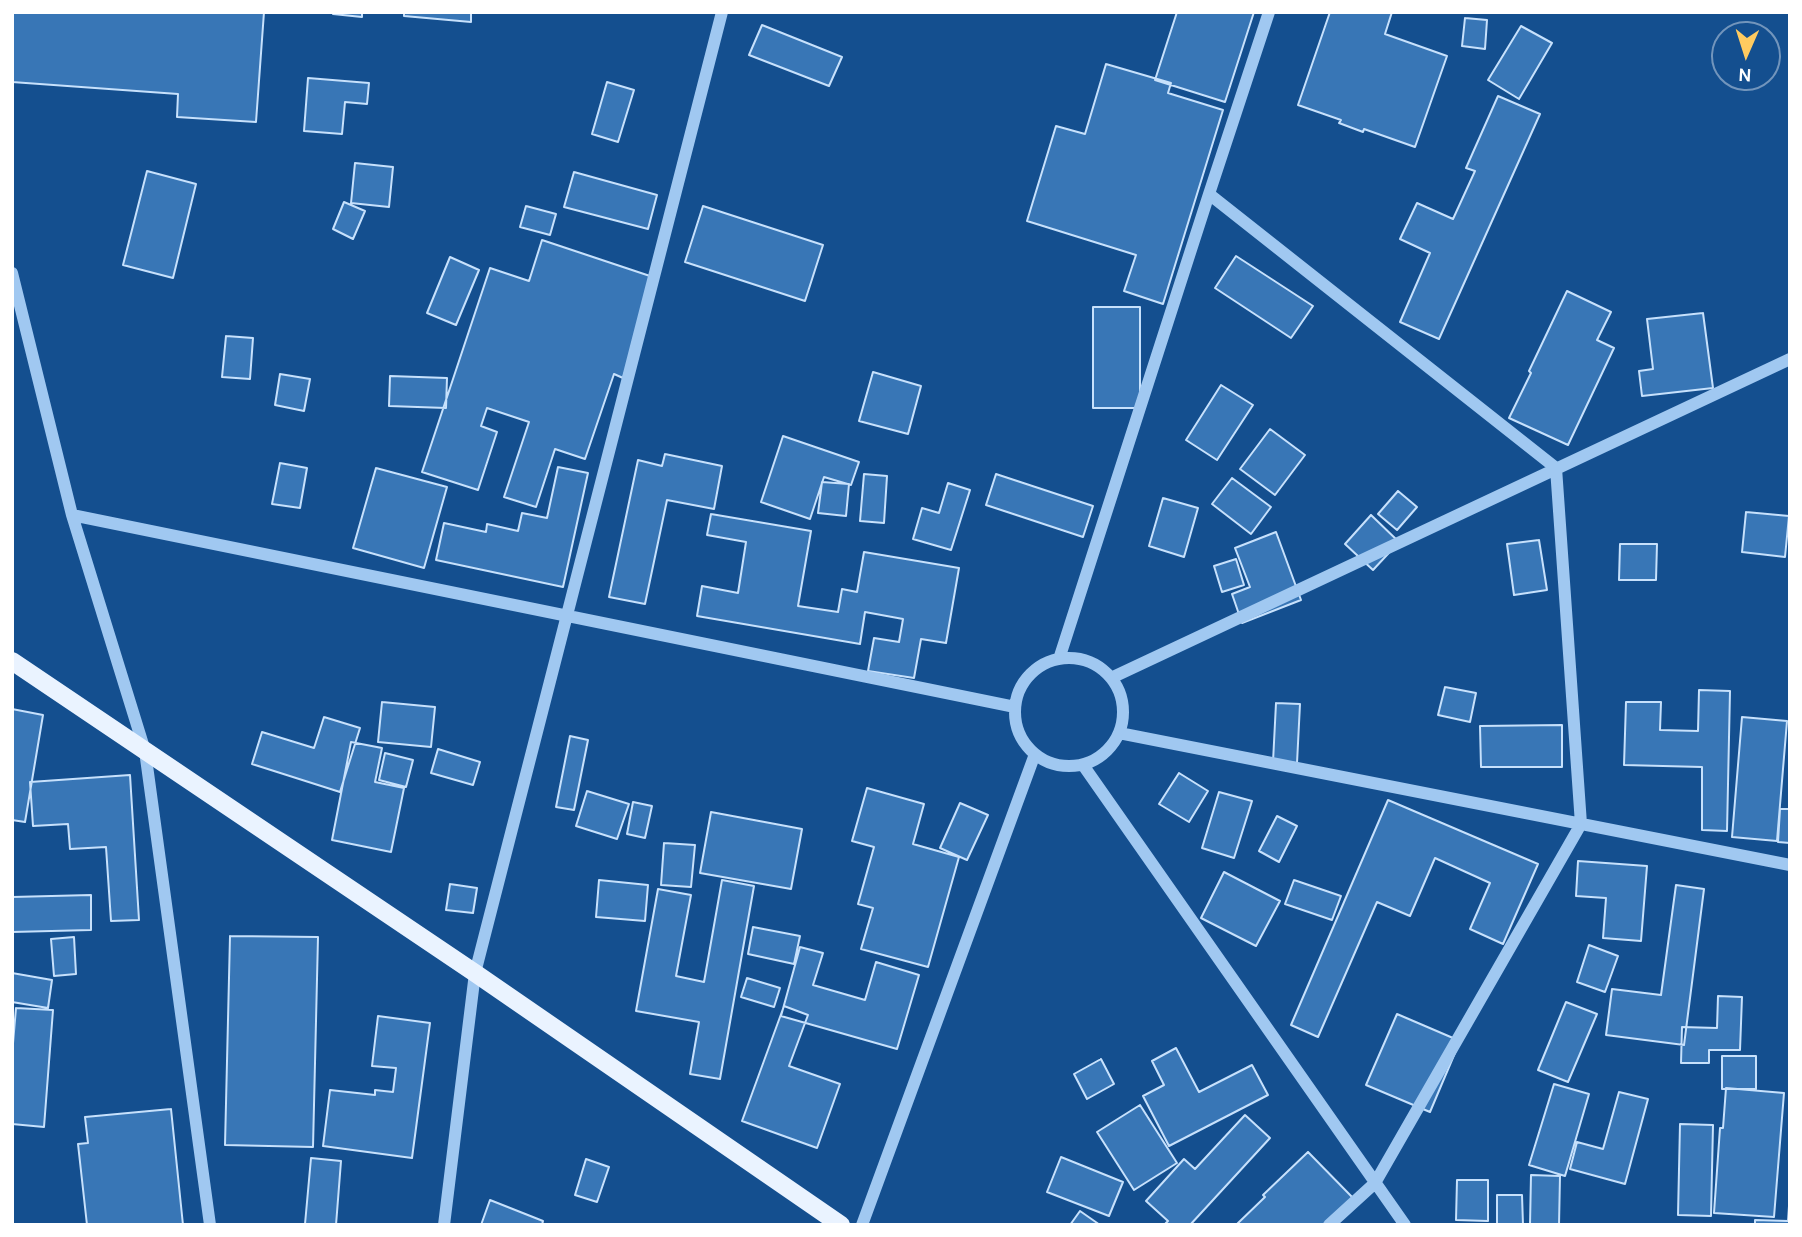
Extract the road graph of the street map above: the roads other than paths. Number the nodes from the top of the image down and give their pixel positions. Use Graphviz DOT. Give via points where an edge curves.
graph roads {
  1 [pos="722,12"];
  2 [pos="1269,12"];
  3 [pos="1209,194"];
  4 [pos="12,273"];
  5 [pos="1790,359"];
  6 [pos="1556,468"];
  7 [pos="72,515"];
  8 [pos="567,616"];
  9 [pos="1059,659"];
  10 [pos="12,661"];
  11 [pos="1111,678"];
  12 [pos="1015,707"];
  13 [pos="1119,733"];
  14 [pos="145,751"];
  15 [pos="1035,754"];
  16 [pos="1083,765"];
  17 [pos="1581,824"];
  18 [pos="1790,865"];
  19 [pos="475,973"];
  20 [pos="1376,1183"];
  21 [pos="210,1225"];
  22 [pos="444,1225"];
  23 [pos="841,1225"];
  24 [pos="862,1225"];
  25 [pos="1329,1225"];
  26 [pos="1405,1225"];
  1 -- 8 [label="street"];
  2 -- 3 [label="street"];
  3 -- 6 [label="street"];
  3 -- 9 [label="street"];
  4 -- 7 [label="street"];
  5 -- 6 [label="street"];
  6 -- 11 [label="street"];
  6 -- 17 [label="street"];
  7 -- 8 [label="street"];
  7 -- 14 [label="street"];
  8 -- 12 [label="street"];
  8 -- 19 [label="street"];
  9 -- 11 [label="street" via="1096,665"];
  9 -- 12 [label="street" via="1030,674"];
  10 -- 14 [label="main road"];
  11 -- 13 [label="street" via="1121,697"];
  12 -- 15 [label="street" via="1016,726"];
  13 -- 16 [label="street" via="1100,757"];
  13 -- 17 [label="street"];
  14 -- 19 [label="main road"];
  14 -- 21 [label="street"];
  15 -- 16 [label="street" via="1064,767"];
  15 -- 24 [label="street"];
  16 -- 20 [label="street"];
  17 -- 18 [label="street"];
  17 -- 20 [label="street"];
  19 -- 22 [label="street"];
  19 -- 23 [label="main road"];
  20 -- 25 [label="street"];
  20 -- 26 [label="street"];
}
